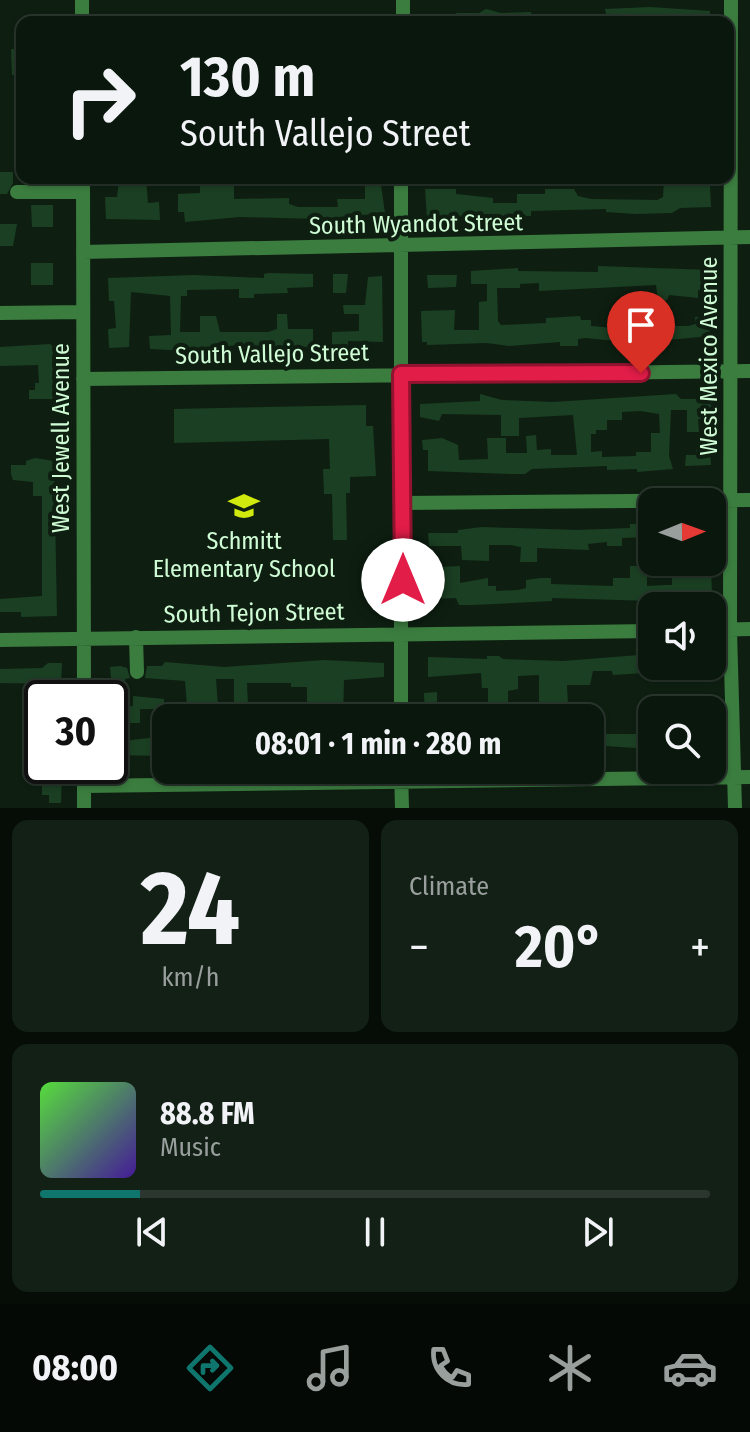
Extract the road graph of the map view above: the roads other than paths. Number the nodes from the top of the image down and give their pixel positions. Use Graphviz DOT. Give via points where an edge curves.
graph roads {
  1 [pos="401,184"];
  2 [pos="730,184"];
  3 [pos="83,185"];
  4 [pos="17,192"];
  5 [pos="750,237"];
  6 [pos="730,238"];
  7 [pos="399,247"];
  8 [pos="83,252"];
  9 [pos="83,312"];
  10 [pos="0,313"];
  11 [pos="750,371"];
  12 [pos="731,372"];
  13 [pos="401,374"];
  14 [pos="83,379"];
  15 [pos="731,500"];
  16 [pos="750,500"];
  17 [pos="403,503"];
  18 [pos="750,629"];
  19 [pos="726,630"];
  20 [pos="730,630"];
  21 [pos="638,631"];
  22 [pos="402,632"];
  23 [pos="136,637"];
  24 [pos="84,639"];
  25 [pos="0,640"];
  26 [pos="137,672"];
  27 [pos="84,680"];
  28 [pos="401,704"];
  29 [pos="604,777"];
  30 [pos="743,778"];
  31 [pos="152,784"];
  32 [pos="401,784"];
  33 [pos="84,786"];
  34 [pos="84,808"];
  35 [pos="402,808"];
  36 [pos="735,808"];
  1 -- 7 [label="street"];
  2 -- 6 [label="street, West Mexico Avenue"];
  3 -- 4 [label="street"];
  3 -- 8 [label="street, West Jewell Avenue"];
  5 -- 6 [label="street, South Wyandot Street"];
  6 -- 7 [label="street, South Wyandot Street"];
  6 -- 12 [label="street, West Mexico Avenue"];
  7 -- 8 [label="street, South Wyandot Street"];
  7 -- 13 [label="street"];
  8 -- 9 [label="street, West Jewell Avenue"];
  9 -- 10 [label="street"];
  9 -- 14 [label="street, West Jewell Avenue"];
  11 -- 12 [label="street, South Vallejo Street"];
  12 -- 13 [label="street, South Vallejo Street"];
  12 -- 15 [label="street, West Mexico Avenue"];
  13 -- 14 [label="street, South Vallejo Street"];
  13 -- 17 [label="street"];
  14 -- 24 [label="street, West Jewell Avenue"];
  15 -- 16 [label="street"];
  15 -- 17 [label="street"];
  15 -- 20 [label="street, West Mexico Avenue"];
  17 -- 22 [label="street"];
  18 -- 20 [label="street"];
  19 -- 20 [label="street"];
  20 -- 30 [label="street, West Mexico Avenue"];
  21 -- 22 [label="street, South Tejon Street"];
  22 -- 23 [label="street, South Tejon Street"];
  22 -- 28 [label="street"];
  23 -- 24 [label="street, South Tejon Street"];
  23 -- 26 [label="street"];
  24 -- 25 [label="street, South Tejon Street"];
  24 -- 27 [label="street, West Jewell Avenue"];
  29 -- 30 [label="street"];
  30 -- 36 [label="street, West Mexico Avenue"];
  31 -- 33 [label="street"];
  32 -- 35 [label="street"];
  33 -- 34 [label="street"];
}
